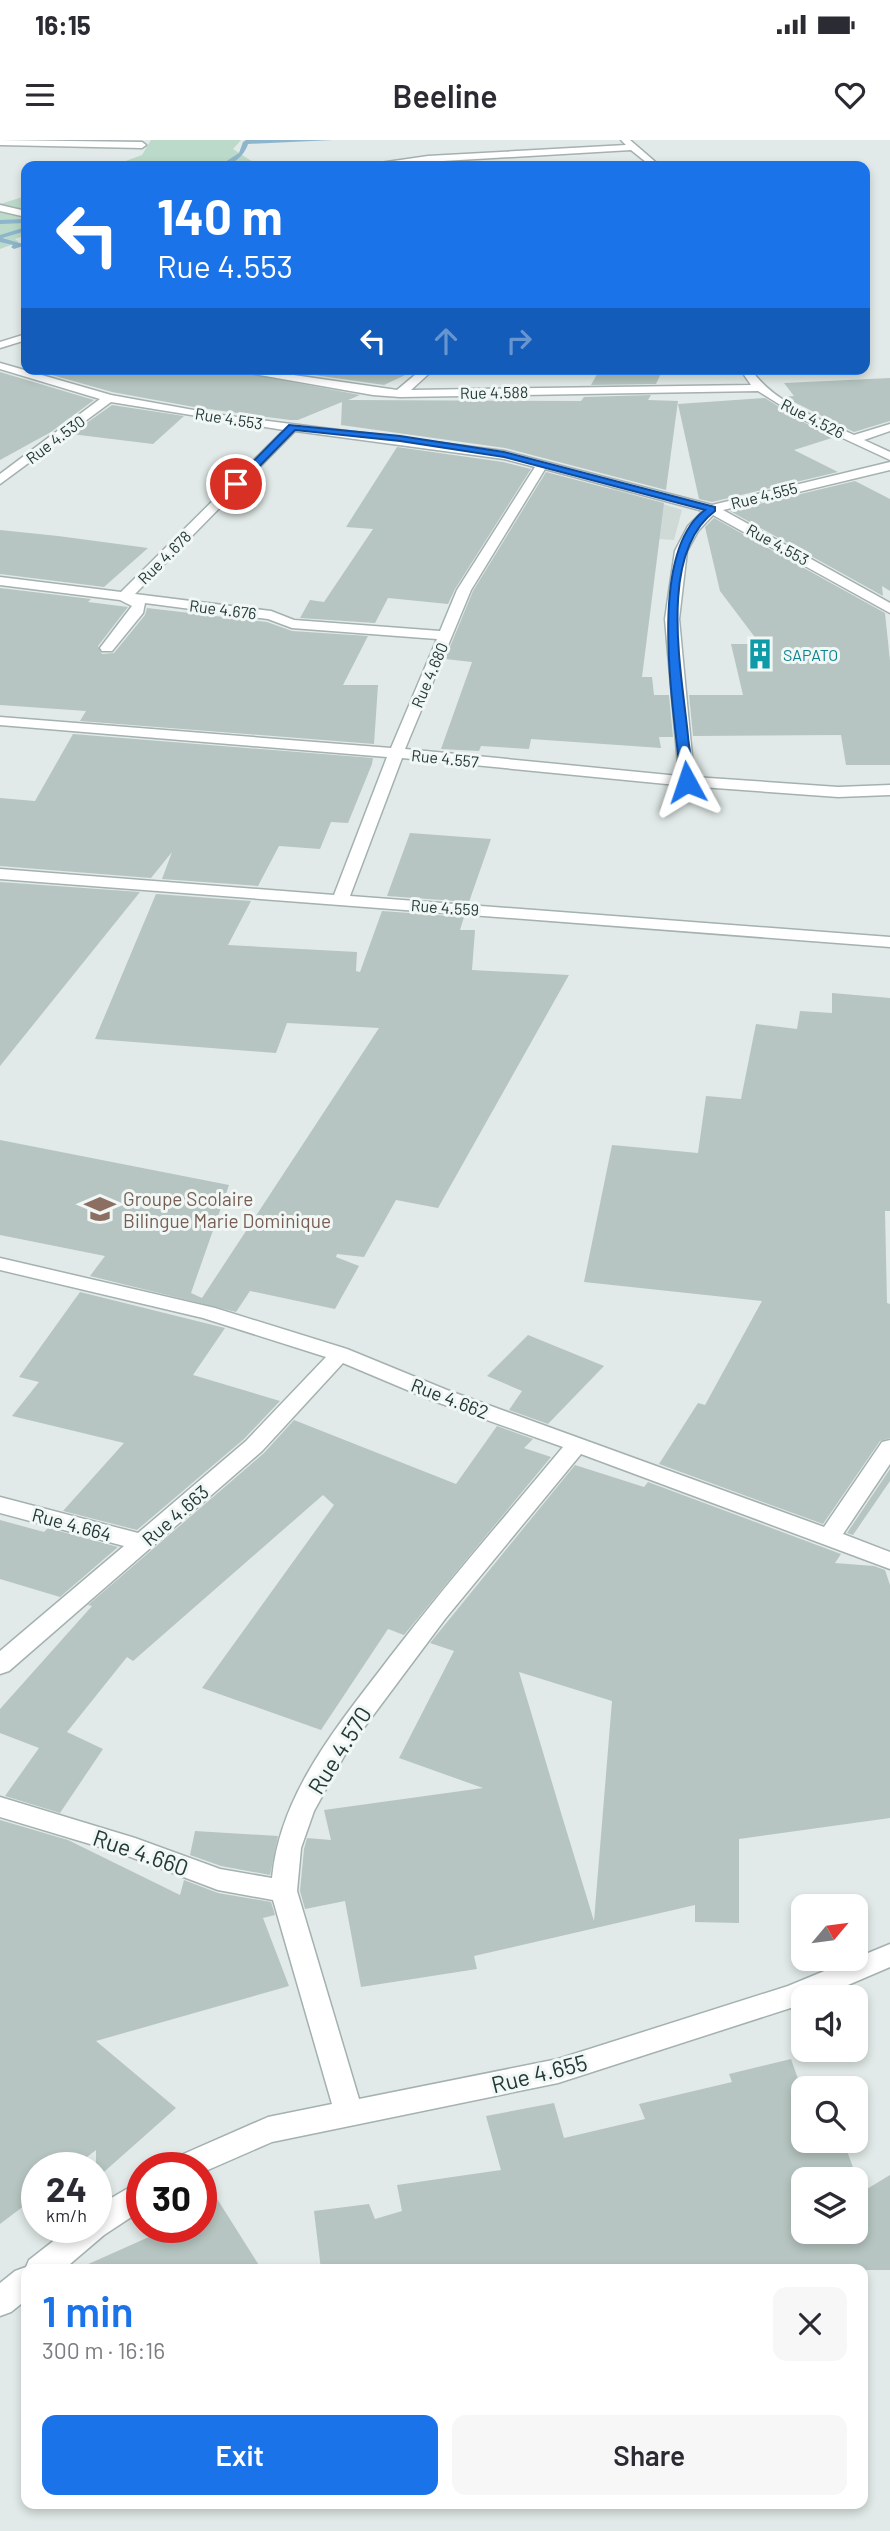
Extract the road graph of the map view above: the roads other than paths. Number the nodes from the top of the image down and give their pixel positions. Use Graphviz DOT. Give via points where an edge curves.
graph roads {
  1 [pos="0,142"];
  2 [pos="629,143"];
  3 [pos="142,145"];
  4 [pos="489,155"];
  5 [pos="420,161"];
  6 [pos="478,161"];
  7 [pos="650,161"];
  8 [pos="0,208"];
  9 [pos="21,213"];
  10 [pos="21,339"];
  11 [pos="0,345"];
  12 [pos="6,368"];
  13 [pos="30,375"];
  14 [pos="268,375"];
  15 [pos="422,375"];
  16 [pos="750,375"];
  17 [pos="0,376"];
  18 [pos="759,388"];
  19 [pos="400,394"];
  20 [pos="109,398"];
  21 [pos="293,427"];
  22 [pos="890,427"];
  23 [pos="855,439"];
  24 [pos="890,456"];
  25 [pos="543,463"];
  26 [pos="890,466"];
  27 [pos="0,480"];
  28 [pos="712,509"];
  29 [pos="0,581"];
  30 [pos="124,597"];
  31 [pos="890,609"];
  32 [pos="445,635"];
  33 [pos="107,648"];
  34 [pos="0,721"];
  35 [pos="396,753"];
  36 [pos="687,782"];
  37 [pos="890,790"];
  38 [pos="0,874"];
  39 [pos="341,899"];
  40 [pos="890,943"];
  41 [pos="0,1264"];
  42 [pos="340,1354"];
  43 [pos="577,1445"];
  44 [pos="890,1447"];
  45 [pos="0,1505"];
  46 [pos="828,1538"];
  47 [pos="144,1543"];
  48 [pos="890,1562"];
  49 [pos="0,1665"];
  50 [pos="0,1807"];
  51 [pos="284,1891"];
  52 [pos="890,1955"];
  53 [pos="348,2113"];
  54 [pos="217,2153"];
  55 [pos="73,2243"];
  56 [pos="47,2264"];
  57 [pos="21,2285"];
  58 [pos="0,2302"];
  1 -- 3 [label="street"];
  2 -- 4 [label="street"];
  2 -- 7 [label="street"];
  4 -- 5 [label="street"];
  4 -- 6 [label="street"];
  8 -- 9 [label="street"];
  10 -- 11 [label="street"];
  12 -- 17 [label="street"];
  13 -- 20 [label="street, Rue 4.553"];
  14 -- 19 [label="street, Rue 4.588"];
  15 -- 19 [label="street"];
  16 -- 18 [label="street, Rue 4.526"];
  18 -- 19 [label="street, Rue 4.588"];
  18 -- 23 [label="street, Rue 4.526"];
  20 -- 21 [label="street, Rue 4.553"];
  20 -- 27 [label="street, Rue 4.530"];
  21 -- 25 [label="street, Rue 4.553" via="452,446"];
  21 -- 30 [label="street, Rue 4.678"];
  22 -- 23 [label="street"];
  23 -- 24 [label="street, Rue 4.526"];
  25 -- 28 [label="street, Rue 4.553"];
  25 -- 32 [label="street, Rue 4.680" via="464,590"];
  26 -- 28 [label="street, Rue 4.555"];
  28 -- 31 [label="street, Rue 4.553"];
  28 -- 36 [label="street, Rue 4.555" via="700,518 681,551 672,618"];
  29 -- 30 [label="street, Rue 4.676"];
  30 -- 32 [label="street, Rue 4.676" via="271,615 292,624"];
  30 -- 33 [label="street" via="139,604 138,610"];
  32 -- 35 [label="street, Rue 4.680"];
  34 -- 35 [label="street, Rue 4.557"];
  35 -- 36 [label="street, Rue 4.557"];
  35 -- 39 [label="street, Rue 4.680"];
  36 -- 37 [label="street, Rue 4.557" via="838,792"];
  38 -- 39 [label="street, Rue 4.559"];
  39 -- 40 [label="street, Rue 4.559"];
  41 -- 42 [label="street, Rue 4.662" via="208,1313"];
  42 -- 43 [label="street, Rue 4.662"];
  42 -- 47 [label="street, Rue 4.663" via="254,1446"];
  43 -- 46 [label="street, Rue 4.662"];
  43 -- 51 [label="street, Rue 4.570" via="437,1613 339,1742 296,1824 288,1848"];
  44 -- 46 [label="street"];
  45 -- 47 [label="street, Rue 4.664"];
  46 -- 48 [label="street, Rue 4.662"];
  47 -- 49 [label="street, Rue 4.663"];
  50 -- 51 [label="street, Rue 4.660" via="218,1879"];
  51 -- 53 [label="street, Rue 4.570"];
  52 -- 53 [label="street, Rue 4.655" via="795,1995 558,2071"];
  53 -- 54 [label="street, Rue 4.655" via="268,2130"];
  55 -- 56 [label="street"];
  57 -- 58 [label="street"];
}
